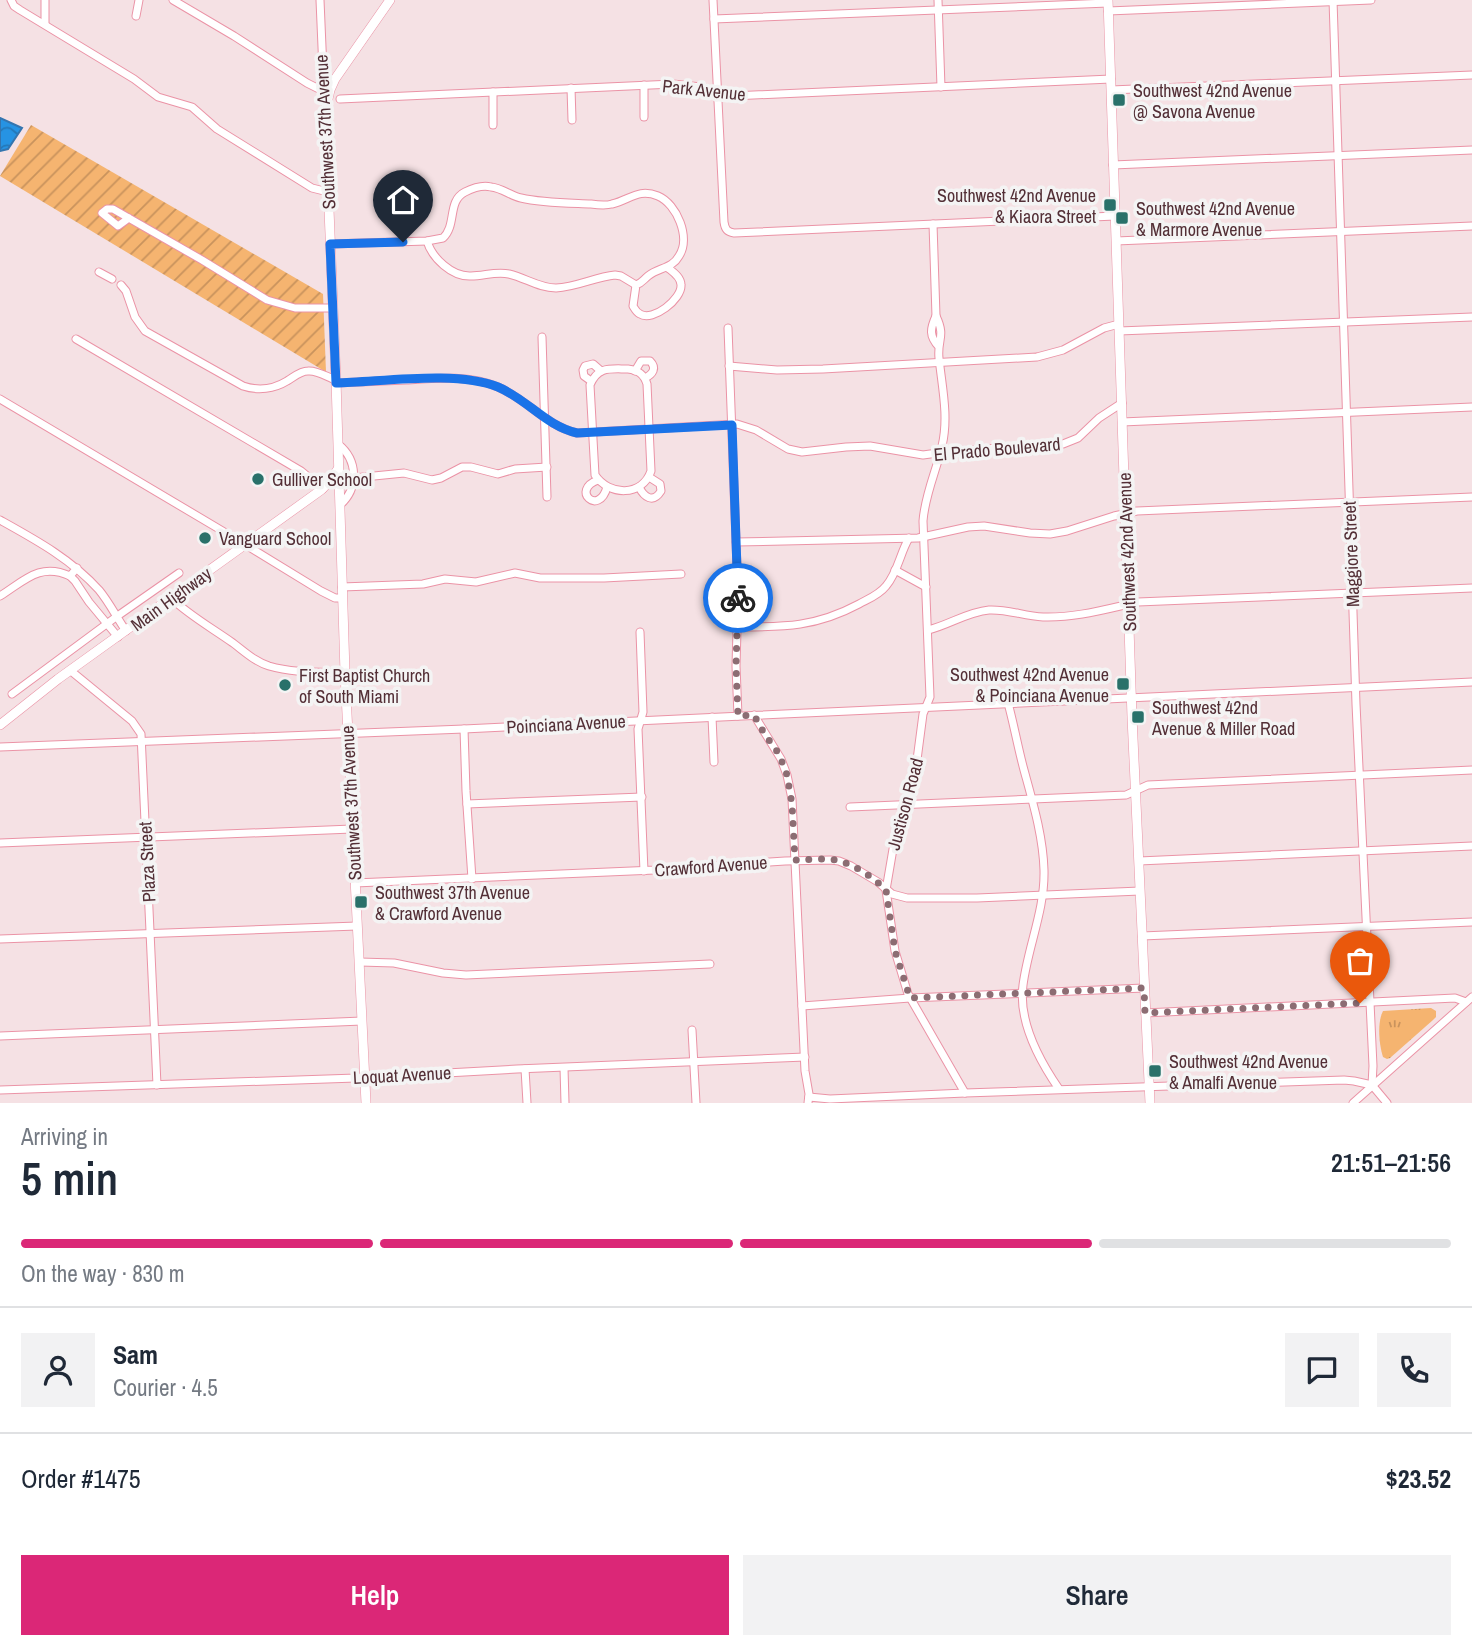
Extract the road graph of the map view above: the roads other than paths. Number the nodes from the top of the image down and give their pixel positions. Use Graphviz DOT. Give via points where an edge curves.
graph roads {
  1 [pos="11,0"];
  2 [pos="45,0"];
  3 [pos="139,0"];
  4 [pos="173,0"];
  5 [pos="320,0"];
  6 [pos="390,0"];
  7 [pos="713,0"];
  8 [pos="938,0"];
  9 [pos="1371,0"];
  10 [pos="1333,1"];
  11 [pos="1108,5"];
  12 [pos="938,9"];
  13 [pos="136,16"];
  14 [pos="714,19"];
  15 [pos="45,24"];
  16 [pos="1472,75"];
  17 [pos="1336,80"];
  18 [pos="1111,84"];
  19 [pos="644,85"];
  20 [pos="941,87"];
  21 [pos="571,88"];
  22 [pos="323,91"];
  23 [pos="493,92"];
  24 [pos="718,92"];
  25 [pos="340,99"];
  26 [pos="325,107"];
  27 [pos="645,117"];
  28 [pos="572,120"];
  29 [pos="494,125"];
  30 [pos="1472,150"];
  31 [pos="1337,156"];
  32 [pos="1114,165"];
  33 [pos="328,192"];
  34 [pos="1115,216"];
  35 [pos="129,218"];
  36 [pos="933,224"];
  37 [pos="1472,226"];
  38 [pos="1340,232"];
  39 [pos="427,241"];
  40 [pos="1116,241"];
  41 [pos="330,244"];
  42 [pos="668,268"];
  43 [pos="99,272"];
  44 [pos="112,279"];
  45 [pos="121,285"];
  46 [pos="636,285"];
  47 [pos="333,308"];
  48 [pos="1472,317"];
  49 [pos="1343,322"];
  50 [pos="1119,327"];
  51 [pos="728,328"];
  52 [pos="542,337"];
  53 [pos="76,339"];
  54 [pos="940,363"];
  55 [pos="729,366"];
  56 [pos="601,371"];
  57 [pos="635,371"];
  58 [pos="645,378"];
  59 [pos="336,381"];
  60 [pos="592,381"];
  61 [pos="0,399"];
  62 [pos="1122,403"];
  63 [pos="1472,407"];
  64 [pos="1346,413"];
  65 [pos="545,418"];
  66 [pos="1122,422"];
  67 [pos="732,425"];
  68 [pos="649,429"];
  69 [pos="593,433"];
  70 [pos="338,444"];
  71 [pos="940,452"];
  72 [pos="547,467"];
  73 [pos="338,469"];
  74 [pos="649,477"];
  75 [pos="354,478"];
  76 [pos="598,480"];
  77 [pos="639,487"];
  78 [pos="323,488"];
  79 [pos="607,488"];
  80 [pos="547,497"];
  81 [pos="1472,497"];
  82 [pos="339,501"];
  83 [pos="1349,502"];
  84 [pos="1125,513"];
  85 [pos="0,520"];
  86 [pos="924,537"];
  87 [pos="909,538"];
  88 [pos="736,542"];
  89 [pos="246,545"];
  90 [pos="77,568"];
  91 [pos="895,570"];
  92 [pos="179,573"];
  93 [pos="681,574"];
  94 [pos="70,576"];
  95 [pos="342,587"];
  96 [pos="926,587"];
  97 [pos="1472,588"];
  98 [pos="1353,593"];
  99 [pos="0,596"];
  100 [pos="172,598"];
  101 [pos="342,598"];
  102 [pos="1129,604"];
  103 [pos="116,617"];
  104 [pos="108,624"];
  105 [pos="738,627"];
  106 [pos="928,630"];
  107 [pos="640,632"];
  108 [pos="122,634"];
  109 [pos="71,671"];
  110 [pos="345,673"];
  111 [pos="1472,682"];
  112 [pos="1356,687"];
  113 [pos="12,694"];
  114 [pos="1132,697"];
  115 [pos="1008,703"];
  116 [pos="926,707"];
  117 [pos="754,715"];
  118 [pos="738,716"];
  119 [pos="712,718"];
  120 [pos="640,720"];
  121 [pos="0,725"];
  122 [pos="464,729"];
  123 [pos="348,733"];
  124 [pos="142,742"];
  125 [pos="0,747"];
  126 [pos="714,762"];
  127 [pos="1472,770"];
  128 [pos="1359,775"];
  129 [pos="1136,790"];
  130 [pos="642,797"];
  131 [pos="1032,798"];
  132 [pos="467,804"];
  133 [pos="906,805"];
  134 [pos="850,807"];
  135 [pos="352,829"];
  136 [pos="146,838"];
  137 [pos="0,843"];
  138 [pos="1472,846"];
  139 [pos="1362,851"];
  140 [pos="795,860"];
  141 [pos="1139,861"];
  142 [pos="644,871"];
  143 [pos="472,879"];
  144 [pos="355,883"];
  145 [pos="886,890"];
  146 [pos="1140,891"];
  147 [pos="1042,895"];
  148 [pos="1472,922"];
  149 [pos="357,926"];
  150 [pos="1366,926"];
  151 [pos="150,934"];
  152 [pos="1142,936"];
  153 [pos="0,939"];
  154 [pos="360,962"];
  155 [pos="710,964"];
  156 [pos="1144,988"];
  157 [pos="1023,993"];
  158 [pos="910,998"];
  159 [pos="1469,999"];
  160 [pos="1369,1003"];
  161 [pos="802,1006"];
  162 [pos="1145,1013"];
  163 [pos="362,1021"];
  164 [pos="154,1030"];
  165 [pos="691,1030"];
  166 [pos="0,1036"];
  167 [pos="805,1057"];
  168 [pos="694,1062"];
  169 [pos="564,1068"];
  170 [pos="525,1069"];
  171 [pos="365,1077"];
  172 [pos="157,1085"];
  173 [pos="1372,1085"];
  174 [pos="1149,1087"];
  175 [pos="1059,1089"];
  176 [pos="0,1090"];
  177 [pos="965,1093"];
  178 [pos="808,1100"];
  179 [pos="366,1103"];
  180 [pos="527,1103"];
  181 [pos="565,1103"];
  182 [pos="696,1103"];
  183 [pos="1150,1103"];
  184 [pos="1353,1103"];
  185 [pos="1387,1103"];
  1 -- 15 [label="street" via="13,6"];
  2 -- 15 [label="street"];
  3 -- 13 [label="street"];
  4 -- 22 [label="street"];
  5 -- 22 [label="street, Southwest 37th Avenue"];
  6 -- 26 [label="main road" via="335,79"];
  7 -- 14 [label="street"];
  8 -- 12 [label="street"];
  9 -- 10 [label="street"];
  10 -- 11 [label="street"];
  10 -- 17 [label="street, Maggiore Street"];
  11 -- 12 [label="street"];
  11 -- 18 [label="main road, Southwest 42nd Avenue"];
  12 -- 14 [label="street"];
  12 -- 20 [label="street"];
  14 -- 24 [label="street"];
  15 -- 33 [label="street" via="158,97 192,107 224,134 312,188"];
  16 -- 17 [label="street, Park Avenue"];
  17 -- 18 [label="street, Park Avenue"];
  17 -- 31 [label="street, Maggiore Street"];
  18 -- 20 [label="street, Park Avenue"];
  18 -- 32 [label="main road, Southwest 42nd Avenue"];
  19 -- 21 [label="street, Park Avenue"];
  19 -- 24 [label="street, Park Avenue"];
  19 -- 27 [label="street"];
  20 -- 24 [label="street, Park Avenue" via="742,95"];
  21 -- 23 [label="street, Park Avenue"];
  21 -- 28 [label="street"];
  22 -- 26 [label="street, Southwest 37th Avenue"];
  23 -- 25 [label="street, Park Avenue"];
  23 -- 29 [label="street"];
  24 -- 36 [label="street" via="727,230"];
  26 -- 33 [label="main road, Southwest 37th Avenue"];
  30 -- 31 [label="street"];
  31 -- 32 [label="street"];
  31 -- 38 [label="street, Maggiore Street"];
  32 -- 34 [label="main road, Southwest 42nd Avenue"];
  33 -- 41 [label="main road, Southwest 37th Avenue"];
  34 -- 36 [label="street"];
  34 -- 40 [label="main road, Southwest 42nd Avenue"];
  35 -- 47 [label="street" via="267,300 295,308"];
  36 -- 54 [label="street, Justison Road" via="936,316 942,329"];
  37 -- 38 [label="street"];
  38 -- 40 [label="street"];
  38 -- 49 [label="street, Maggiore Street"];
  39 -- 41 [label="street"];
  39 -- 42 [label="street" via="445,237 457,198 479,187 523,199 597,205 645,193 667,202 680,223 683,248"];
  39 -- 46 [label="street" via="438,260 466,276 505,273 557,288 615,275"];
  40 -- 50 [label="main road, Southwest 42nd Avenue"];
  41 -- 47 [label="main road, Southwest 37th Avenue"];
  42 -- 46 [label="street"];
  42 -- 46 [label="street" via="681,287 676,298 658,313 644,316 636,310"];
  43 -- 44 [label="street"];
  45 -- 59 [label="street, El Prado Boulevard" via="145,331 238,384 265,388 310,371"];
  47 -- 59 [label="main road, Southwest 37th Avenue"];
  48 -- 49 [label="street"];
  49 -- 50 [label="street"];
  49 -- 64 [label="street, Maggiore Street"];
  50 -- 54 [label="street" via="1104,328 1044,356"];
  50 -- 62 [label="main road, Southwest 42nd Avenue"];
  51 -- 55 [label="street"];
  52 -- 65 [label="street"];
  53 -- 78 [label="street"];
  54 -- 55 [label="street" via="782,370"];
  54 -- 71 [label="street, Justison Road" via="945,412"];
  55 -- 67 [label="street"];
  56 -- 57 [label="street"];
  56 -- 60 [label="street"];
  56 -- 60 [label="street" via="593,364 585,366 584,376"];
  57 -- 58 [label="street"];
  57 -- 58 [label="street" via="641,361 650,361 654,370"];
  58 -- 68 [label="street"];
  59 -- 65 [label="street, El Prado Boulevard" via="479,382 512,394"];
  59 -- 70 [label="main road, Southwest 37th Avenue"];
  60 -- 69 [label="street"];
  61 -- 89 [label="street"];
  62 -- 66 [label="main road, Southwest 42nd Avenue"];
  62 -- 71 [label="street, El Prado Boulevard" via="1067,444"];
  63 -- 64 [label="street"];
  64 -- 66 [label="street"];
  64 -- 83 [label="street, Maggiore Street"];
  65 -- 69 [label="street, El Prado Boulevard" via="573,432"];
  65 -- 72 [label="street"];
  66 -- 84 [label="main road, Southwest 42nd Avenue"];
  67 -- 68 [label="street, El Prado Boulevard"];
  67 -- 71 [label="street, El Prado Boulevard" via="749,427 802,452 864,446 923,455"];
  67 -- 88 [label="street"];
  68 -- 69 [label="street, El Prado Boulevard"];
  68 -- 74 [label="street"];
  69 -- 76 [label="street"];
  70 -- 73 [label="main road, Southwest 37th Avenue"];
  70 -- 75 [label="street" via="349,456"];
  71 -- 86 [label="street, Justison Road" via="925,502"];
  72 -- 75 [label="street" via="515,468 498,474 462,467 432,480 404,473"];
  72 -- 80 [label="street"];
  73 -- 78 [label="main road, Main Highway"];
  73 -- 82 [label="main road, Southwest 37th Avenue"];
  74 -- 77 [label="street"];
  74 -- 77 [label="street" via="660,484 657,496 647,498"];
  75 -- 82 [label="street" via="351,492"];
  76 -- 79 [label="street"];
  76 -- 79 [label="street" via="587,486 589,499 602,499"];
  77 -- 79 [label="street" via="626,491"];
  78 -- 82 [label="main road" via="331,489"];
  78 -- 89 [label="main road, Main Highway"];
  81 -- 83 [label="street"];
  82 -- 95 [label="main road, Southwest 37th Avenue"];
  83 -- 84 [label="street"];
  83 -- 98 [label="street, Maggiore Street"];
  84 -- 86 [label="street" via="1054,533 984,526"];
  84 -- 102 [label="main road, Southwest 42nd Avenue"];
  85 -- 90 [label="street"];
  86 -- 87 [label="street"];
  86 -- 96 [label="street, Justison Road"];
  87 -- 88 [label="street"];
  87 -- 91 [label="street"];
  88 -- 105 [label="street"];
  89 -- 100 [label="main road, Main Highway"];
  89 -- 101 [label="street" via="321,592"];
  90 -- 94 [label="street"];
  90 -- 103 [label="street"];
  91 -- 96 [label="street"];
  91 -- 105 [label="street" via="878,593 827,619 790,626"];
  92 -- 103 [label="street"];
  93 -- 95 [label="street" via="536,578 515,573 481,582 450,579"];
  94 -- 99 [label="street" via="38,572"];
  94 -- 104 [label="street"];
  95 -- 101 [label="main road, Southwest 37th Avenue"];
  96 -- 106 [label="street, Justison Road"];
  97 -- 98 [label="street"];
  98 -- 102 [label="street"];
  98 -- 112 [label="street, Maggiore Street"];
  100 -- 108 [label="main road, Main Highway"];
  100 -- 110 [label="street" via="259,662"];
  101 -- 110 [label="main road, Southwest 37th Avenue"];
  102 -- 106 [label="street" via="1063,617 988,610"];
  102 -- 114 [label="main road, Southwest 42nd Avenue"];
  103 -- 104 [label="street"];
  103 -- 108 [label="street"];
  104 -- 108 [label="street"];
  104 -- 113 [label="street"];
  105 -- 118 [label="street"];
  106 -- 116 [label="street, Justison Road" via="930,697"];
  107 -- 120 [label="street"];
  108 -- 109 [label="main road, Main Highway"];
  109 -- 121 [label="main road, Main Highway"];
  109 -- 124 [label="street" via="132,721"];
  110 -- 123 [label="main road, Southwest 37th Avenue"];
  111 -- 112 [label="street, Poinciana Avenue"];
  112 -- 114 [label="street, Poinciana Avenue"];
  112 -- 128 [label="street, Maggiore Street"];
  114 -- 115 [label="street, Poinciana Avenue"];
  114 -- 129 [label="main road, Southwest 42nd Avenue"];
  115 -- 116 [label="street, Poinciana Avenue"];
  115 -- 131 [label="street"];
  116 -- 117 [label="street, Poinciana Avenue"];
  116 -- 133 [label="street, Justison Road"];
  117 -- 118 [label="street, Poinciana Avenue"];
  117 -- 140 [label="street" via="787,775"];
  118 -- 119 [label="street, Poinciana Avenue"];
  119 -- 120 [label="street, Poinciana Avenue"];
  119 -- 126 [label="street"];
  120 -- 122 [label="street, Poinciana Avenue"];
  120 -- 130 [label="street"];
  122 -- 123 [label="street, Poinciana Avenue"];
  122 -- 132 [label="street"];
  123 -- 124 [label="street, Poinciana Avenue"];
  123 -- 135 [label="main road, Southwest 37th Avenue"];
  124 -- 125 [label="street, Poinciana Avenue"];
  124 -- 136 [label="street, Plaza Street"];
  127 -- 128 [label="street"];
  128 -- 129 [label="street" via="1147,785"];
  128 -- 139 [label="street, Maggiore Street"];
  129 -- 131 [label="street" via="1126,795"];
  129 -- 141 [label="main road, Southwest 42nd Avenue"];
  130 -- 132 [label="street"];
  130 -- 142 [label="street"];
  131 -- 133 [label="street"];
  131 -- 147 [label="street" via="1042,852"];
  132 -- 143 [label="street"];
  133 -- 134 [label="street"];
  133 -- 145 [label="street, Justison Road" via="892,849"];
  135 -- 136 [label="street"];
  135 -- 144 [label="main road, Southwest 37th Avenue"];
  136 -- 137 [label="street"];
  136 -- 151 [label="street, Plaza Street"];
  138 -- 139 [label="street"];
  139 -- 141 [label="street"];
  139 -- 150 [label="street, Maggiore Street"];
  140 -- 142 [label="street, Crawford Avenue"];
  140 -- 145 [label="street, Crawford Avenue" via="843,862"];
  140 -- 161 [label="street"];
  141 -- 146 [label="main road, Southwest 42nd Avenue"];
  142 -- 143 [label="street, Crawford Avenue"];
  143 -- 144 [label="street, Crawford Avenue"];
  144 -- 149 [label="main road, Southwest 37th Avenue"];
  145 -- 147 [label="street, Crawford Avenue" via="914,898"];
  145 -- 158 [label="street, Justison Road" via="895,951"];
  146 -- 147 [label="street, Crawford Avenue"];
  146 -- 152 [label="main road, Southwest 42nd Avenue"];
  147 -- 157 [label="street"];
  148 -- 150 [label="street"];
  149 -- 151 [label="street"];
  149 -- 154 [label="main road, Southwest 37th Avenue"];
  150 -- 152 [label="street"];
  150 -- 160 [label="street, Maggiore Street"];
  151 -- 153 [label="street"];
  151 -- 164 [label="street, Plaza Street"];
  152 -- 156 [label="main road, Southwest 42nd Avenue"];
  154 -- 155 [label="street" via="466,975"];
  154 -- 163 [label="main road, Southwest 37th Avenue"];
  156 -- 157 [label="street"];
  156 -- 162 [label="main road, Southwest 42nd Avenue"];
  157 -- 158 [label="street"];
  157 -- 175 [label="street" via="1032,1043"];
  158 -- 161 [label="street"];
  158 -- 177 [label="street, Justison Road"];
  159 -- 160 [label="street"];
  159 -- 173 [label="street"];
  160 -- 162 [label="street"];
  160 -- 173 [label="street, Maggiore Street"];
  161 -- 167 [label="street"];
  162 -- 174 [label="main road, Southwest 42nd Avenue"];
  163 -- 164 [label="street"];
  163 -- 171 [label="main road, Southwest 37th Avenue"];
  164 -- 166 [label="street"];
  164 -- 172 [label="street, Plaza Street"];
  165 -- 168 [label="street"];
  167 -- 168 [label="street, Loquat Avenue"];
  167 -- 178 [label="street"];
  168 -- 169 [label="street, Loquat Avenue"];
  168 -- 182 [label="street"];
  169 -- 170 [label="street, Loquat Avenue"];
  169 -- 181 [label="street"];
  170 -- 171 [label="street, Loquat Avenue"];
  170 -- 180 [label="street"];
  171 -- 172 [label="street, Loquat Avenue"];
  171 -- 179 [label="main road, Southwest 37th Avenue"];
  172 -- 176 [label="street, Loquat Avenue"];
  173 -- 174 [label="street" via="1344,1080"];
  173 -- 184 [label="street"];
  173 -- 185 [label="street"];
  174 -- 175 [label="street"];
  174 -- 183 [label="main road, Southwest 42nd Avenue"];
  175 -- 177 [label="street"];
  177 -- 178 [label="street"];
}
